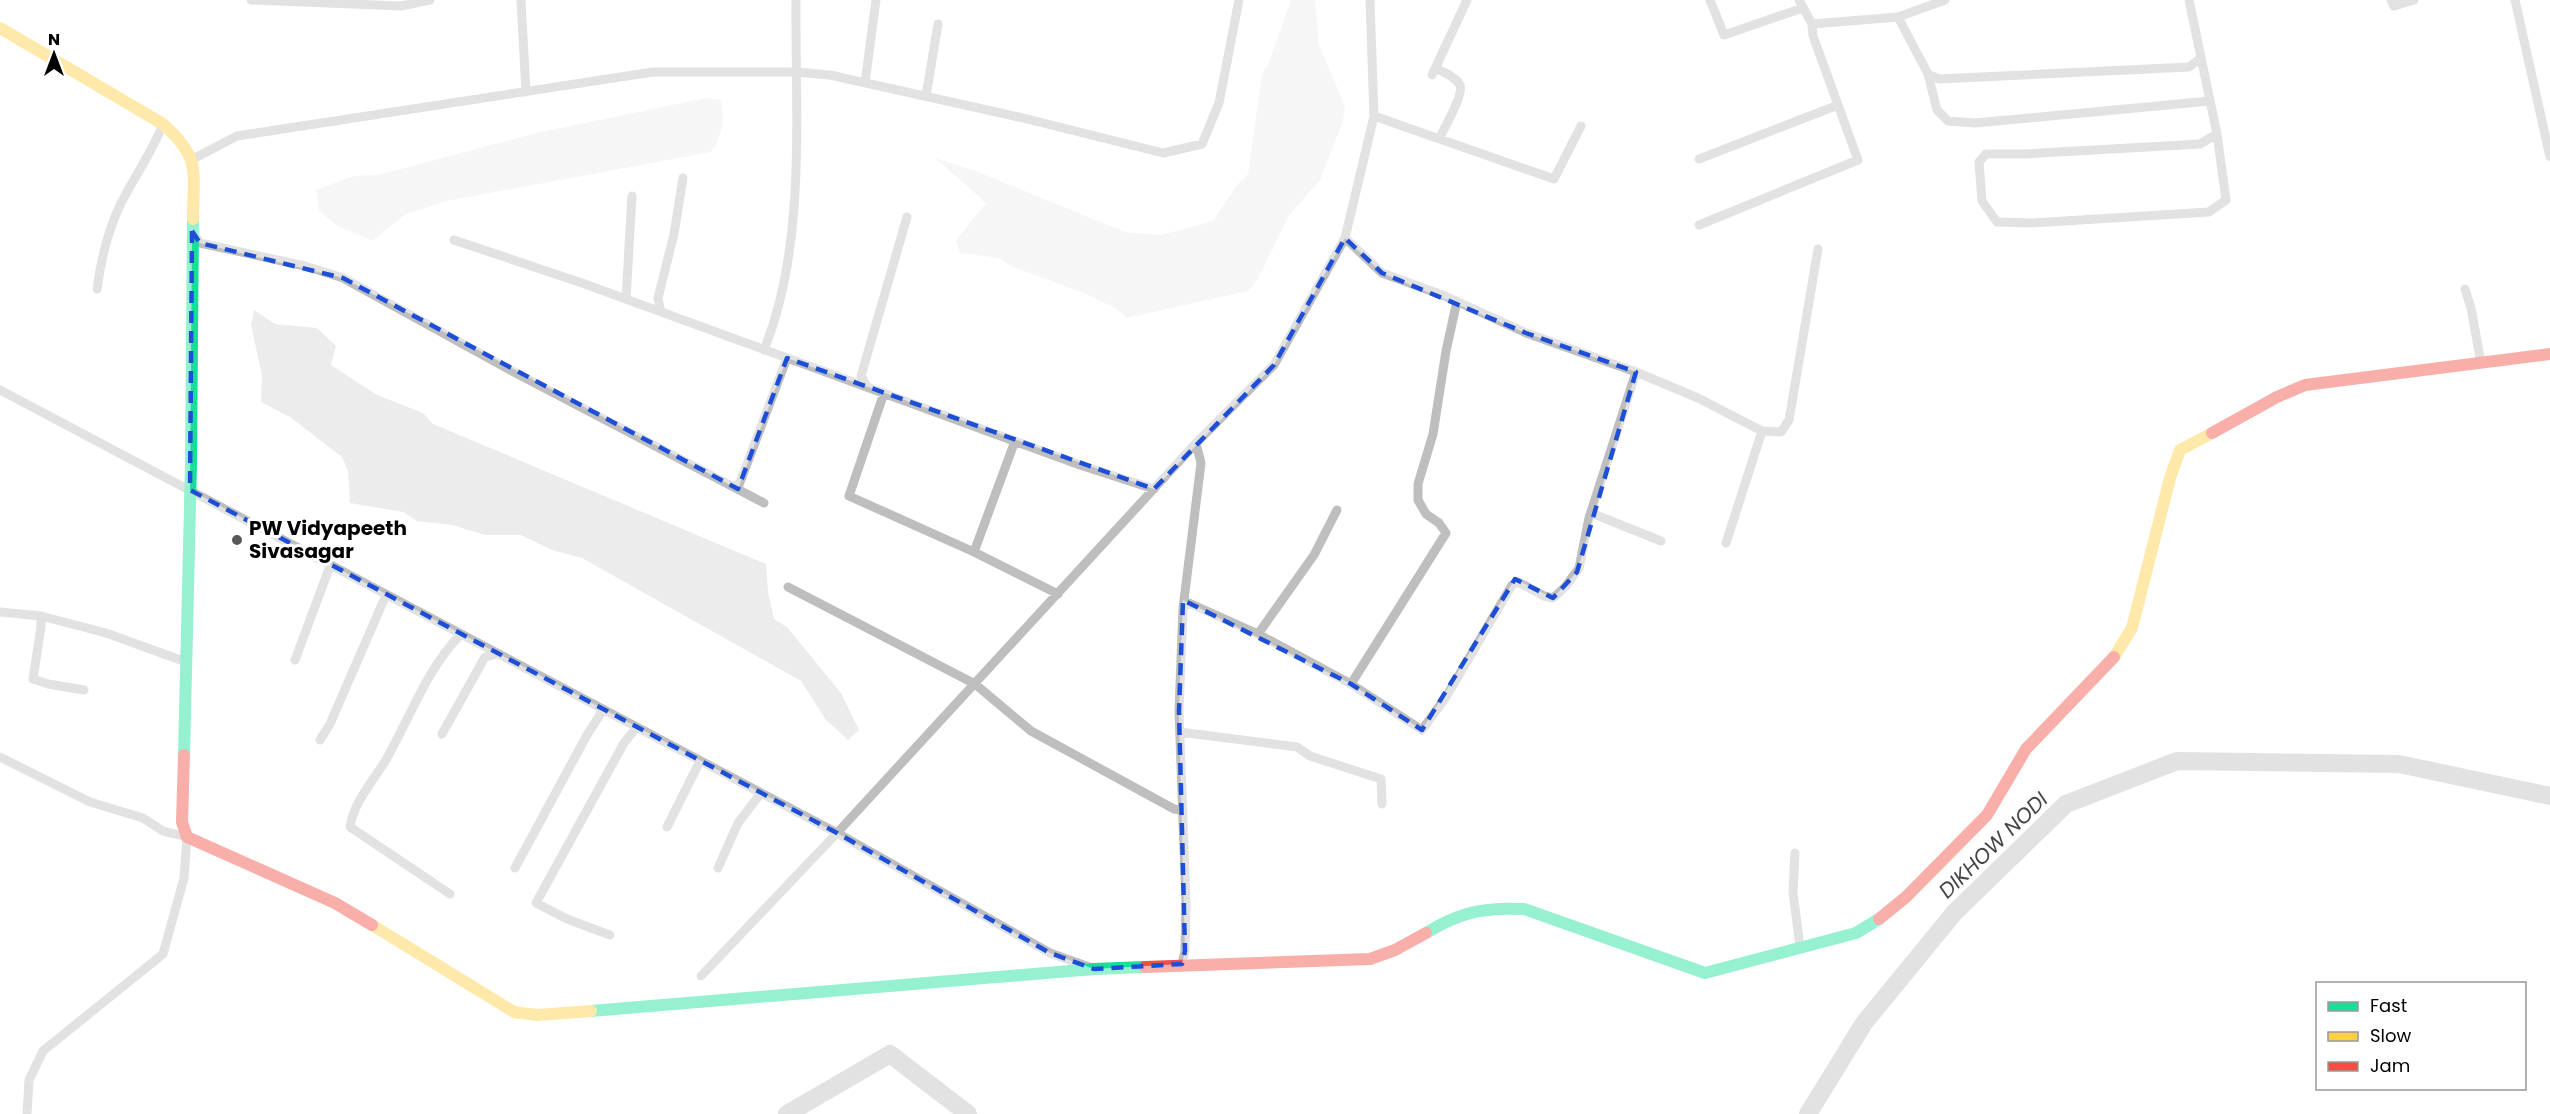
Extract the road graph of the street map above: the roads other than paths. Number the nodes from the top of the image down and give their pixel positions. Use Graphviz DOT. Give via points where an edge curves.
graph roads {
  1 [pos="251,0"];
  2 [pos="430,0"];
  3 [pos="521,0"];
  4 [pos="796,0"];
  5 [pos="876,0"];
  6 [pos="1239,0"];
  7 [pos="1370,0"];
  8 [pos="1467,0"];
  9 [pos="1710,0"];
  10 [pos="1946,0"];
  11 [pos="2189,0"];
  12 [pos="2391,0"];
  13 [pos="2414,0"];
  14 [pos="2515,0"];
  15 [pos="1801,4"];
  16 [pos="1898,17"];
  17 [pos="938,24"];
  18 [pos="1812,24"];
  19 [pos="0,28"];
  20 [pos="2201,58"];
  21 [pos="796,72"];
  22 [pos="1928,74"];
  23 [pos="865,83"];
  24 [pos="526,92"];
  25 [pos="926,96"];
  26 [pos="2210,101"];
  27 [pos="1839,105"];
  28 [pos="1374,116"];
  29 [pos="163,124"];
  30 [pos="1581,126"];
  31 [pos="2217,134"];
  32 [pos="1439,139"];
  33 [pos="2550,157"];
  34 [pos="193,159"];
  35 [pos="1699,159"];
  36 [pos="683,178"];
  37 [pos="632,196"];
  38 [pos="907,218"];
  39 [pos="1699,225"];
  40 [pos="192,231"];
  41 [pos="1345,238"];
  42 [pos="454,240"];
  43 [pos="1818,249"];
  44 [pos="97,289"];
  45 [pos="2465,289"];
  46 [pos="626,299"];
  47 [pos="1457,301"];
  48 [pos="661,312"];
  49 [pos="764,350"];
  50 [pos="2550,354"];
  51 [pos="787,358"];
  52 [pos="2481,363"];
  53 [pos="1636,372"];
  54 [pos="867,387"];
  55 [pos="0,390"];
  56 [pos="884,393"];
  57 [pos="1762,431"];
  58 [pos="1015,441"];
  59 [pos="1196,443"];
  60 [pos="732,486"];
  61 [pos="1154,489"];
  62 [pos="190,490"];
  63 [pos="764,503"];
  64 [pos="1337,510"];
  65 [pos="1591,513"];
  66 [pos="1661,541"];
  67 [pos="1726,543"];
  68 [pos="974,552"];
  69 [pos="330,566"];
  70 [pos="788,587"];
  71 [pos="1058,594"];
  72 [pos="386,595"];
  73 [pos="1183,608"];
  74 [pos="0,612"];
  75 [pos="41,616"];
  76 [pos="1258,634"];
  77 [pos="460,635"];
  78 [pos="496,654"];
  79 [pos="295,660"];
  80 [pos="186,662"];
  81 [pos="975,684"];
  82 [pos="1351,684"];
  83 [pos="84,690"];
  84 [pos="603,710"];
  85 [pos="636,728"];
  86 [pos="1180,732"];
  87 [pos="442,734"];
  88 [pos="320,740"];
  89 [pos="0,757"];
  90 [pos="700,761"];
  91 [pos="761,793"];
  92 [pos="1382,804"];
  93 [pos="1181,810"];
  94 [pos="667,827"];
  95 [pos="837,833"];
  96 [pos="187,837"];
  97 [pos="1795,853"];
  98 [pos="515,868"];
  99 [pos="718,868"];
  100 [pos="450,894"];
  101 [pos="610,935"];
  102 [pos="1800,947"];
  103 [pos="1182,964"];
  104 [pos="1094,969"];
  105 [pos="701,976"];
  106 [pos="27,1114"];
  1 -- 2 [label="street" via="401,6"];
  3 -- 24 [label="street"];
  4 -- 21 [label="street"];
  5 -- 23 [label="street"];
  6 -- 25 [label="street" via="1218,103 1202,144 1163,153"];
  7 -- 28 [label="street"];
  8 -- 32 [label="street" via="1434,72 1455,79 1461,86 1461,94"];
  9 -- 15 [label="street" via="1724,35"];
  10 -- 16 [label="street"];
  11 -- 20 [label="street"];
  12 -- 13 [label="street" via="2394,6"];
  14 -- 33 [label="street"];
  15 -- 18 [label="street"];
  16 -- 18 [label="street"];
  16 -- 22 [label="street"];
  17 -- 25 [label="street"];
  18 -- 27 [label="street"];
  19 -- 29 [label="street"];
  20 -- 22 [label="street" via="2189,67 1939,79"];
  20 -- 26 [label="street"];
  21 -- 23 [label="street"];
  21 -- 24 [label="street" via="653,72"];
  21 -- 49 [label="street" via="791,244 782,298"];
  22 -- 26 [label="street" via="1937,110 1948,121 1975,123"];
  23 -- 25 [label="street"];
  24 -- 34 [label="street" via="237,136"];
  26 -- 31 [label="street"];
  27 -- 35 [label="street"];
  27 -- 39 [label="street" via="1858,160"];
  28 -- 32 [label="street"];
  28 -- 41 [label="street"];
  29 -- 34 [label="street" via="182,140"];
  29 -- 44 [label="street" via="121,204 102,254"];
  30 -- 32 [label="street" via="1554,179"];
  31 -- 31 [label="street" via="2226,200 2209,212 1997,222 1982,201 1979,162 1986,154 2200,144"];
  34 -- 40 [label="street"];
  36 -- 48 [label="street" via="658,298"];
  37 -- 46 [label="street"];
  38 -- 54 [label="street" via="861,376"];
  40 -- 60 [label="street" via="200,243 343,278"];
  40 -- 62 [label="street"];
  41 -- 47 [label="street" via="1382,273"];
  41 -- 59 [label="street" via="1274,365"];
  42 -- 46 [label="street"];
  43 -- 57 [label="street" via="1789,420 1781,432"];
  45 -- 52 [label="street"];
  46 -- 48 [label="street"];
  47 -- 53 [label="street" via="1526,333"];
  47 -- 82 [label="street" via="1433,434 1418,484 1418,500 1446,533"];
  48 -- 49 [label="street"];
  49 -- 51 [label="street"];
  50 -- 52 [label="street"];
  51 -- 54 [label="street"];
  51 -- 60 [label="street" via="740,485"];
  52 -- 102 [label="street" via="2305,385 2180,450 2132,628 2116,655 2026,749 1987,815 1906,897 1856,933"];
  53 -- 57 [label="street"];
  53 -- 65 [label="street"];
  54 -- 56 [label="street"];
  55 -- 62 [label="street"];
  56 -- 58 [label="street"];
  56 -- 68 [label="street" via="849,496"];
  57 -- 67 [label="street"];
  58 -- 61 [label="street"];
  58 -- 68 [label="street"];
  59 -- 61 [label="street"];
  59 -- 73 [label="street" via="1201,463"];
  60 -- 63 [label="street"];
  61 -- 71 [label="street"];
  62 -- 69 [label="street"];
  62 -- 80 [label="street"];
  64 -- 76 [label="street" via="1314,555"];
  65 -- 66 [label="street"];
  65 -- 82 [label="street" via="1581,564 1571,580 1553,598 1518,582 1512,585 1422,730"];
  68 -- 71 [label="street"];
  69 -- 72 [label="street"];
  69 -- 79 [label="street"];
  70 -- 81 [label="street"];
  71 -- 81 [label="street"];
  72 -- 77 [label="street"];
  72 -- 88 [label="street"];
  73 -- 76 [label="street" via="1189,603"];
  73 -- 86 [label="street"];
  74 -- 75 [label="street"];
  75 -- 80 [label="street" via="106,633"];
  75 -- 83 [label="street" via="33,679"];
  76 -- 82 [label="street"];
  77 -- 78 [label="street"];
  77 -- 100 [label="street" via="445,650 352,813 350,827"];
  78 -- 84 [label="street"];
  78 -- 87 [label="street" via="485,657"];
  80 -- 96 [label="street" via="182,822"];
  81 -- 93 [label="street" via="1031,731"];
  81 -- 95 [label="street"];
  84 -- 85 [label="street"];
  84 -- 98 [label="street"];
  85 -- 90 [label="street"];
  85 -- 101 [label="street" via="536,903"];
  86 -- 92 [label="street" via="1297,747 1310,756 1381,779"];
  86 -- 93 [label="street"];
  89 -- 96 [label="street" via="90,802"];
  90 -- 91 [label="street"];
  90 -- 94 [label="street"];
  91 -- 95 [label="street"];
  91 -- 99 [label="street" via="738,823"];
  93 -- 103 [label="street" via="1186,903"];
  95 -- 104 [label="street" via="1050,952"];
  95 -- 105 [label="street"];
  96 -- 104 [label="street" via="335,903 514,1012 537,1015"];
  96 -- 106 [label="street" via="184,878 163,954 43,1051 29,1080"];
  97 -- 102 [label="street" via="1793,892"];
  102 -- 103 [label="street" via="1705,972 1524,909 1497,907 1464,913 1391,954 1370,959"];
  103 -- 104 [label="street"];
}
